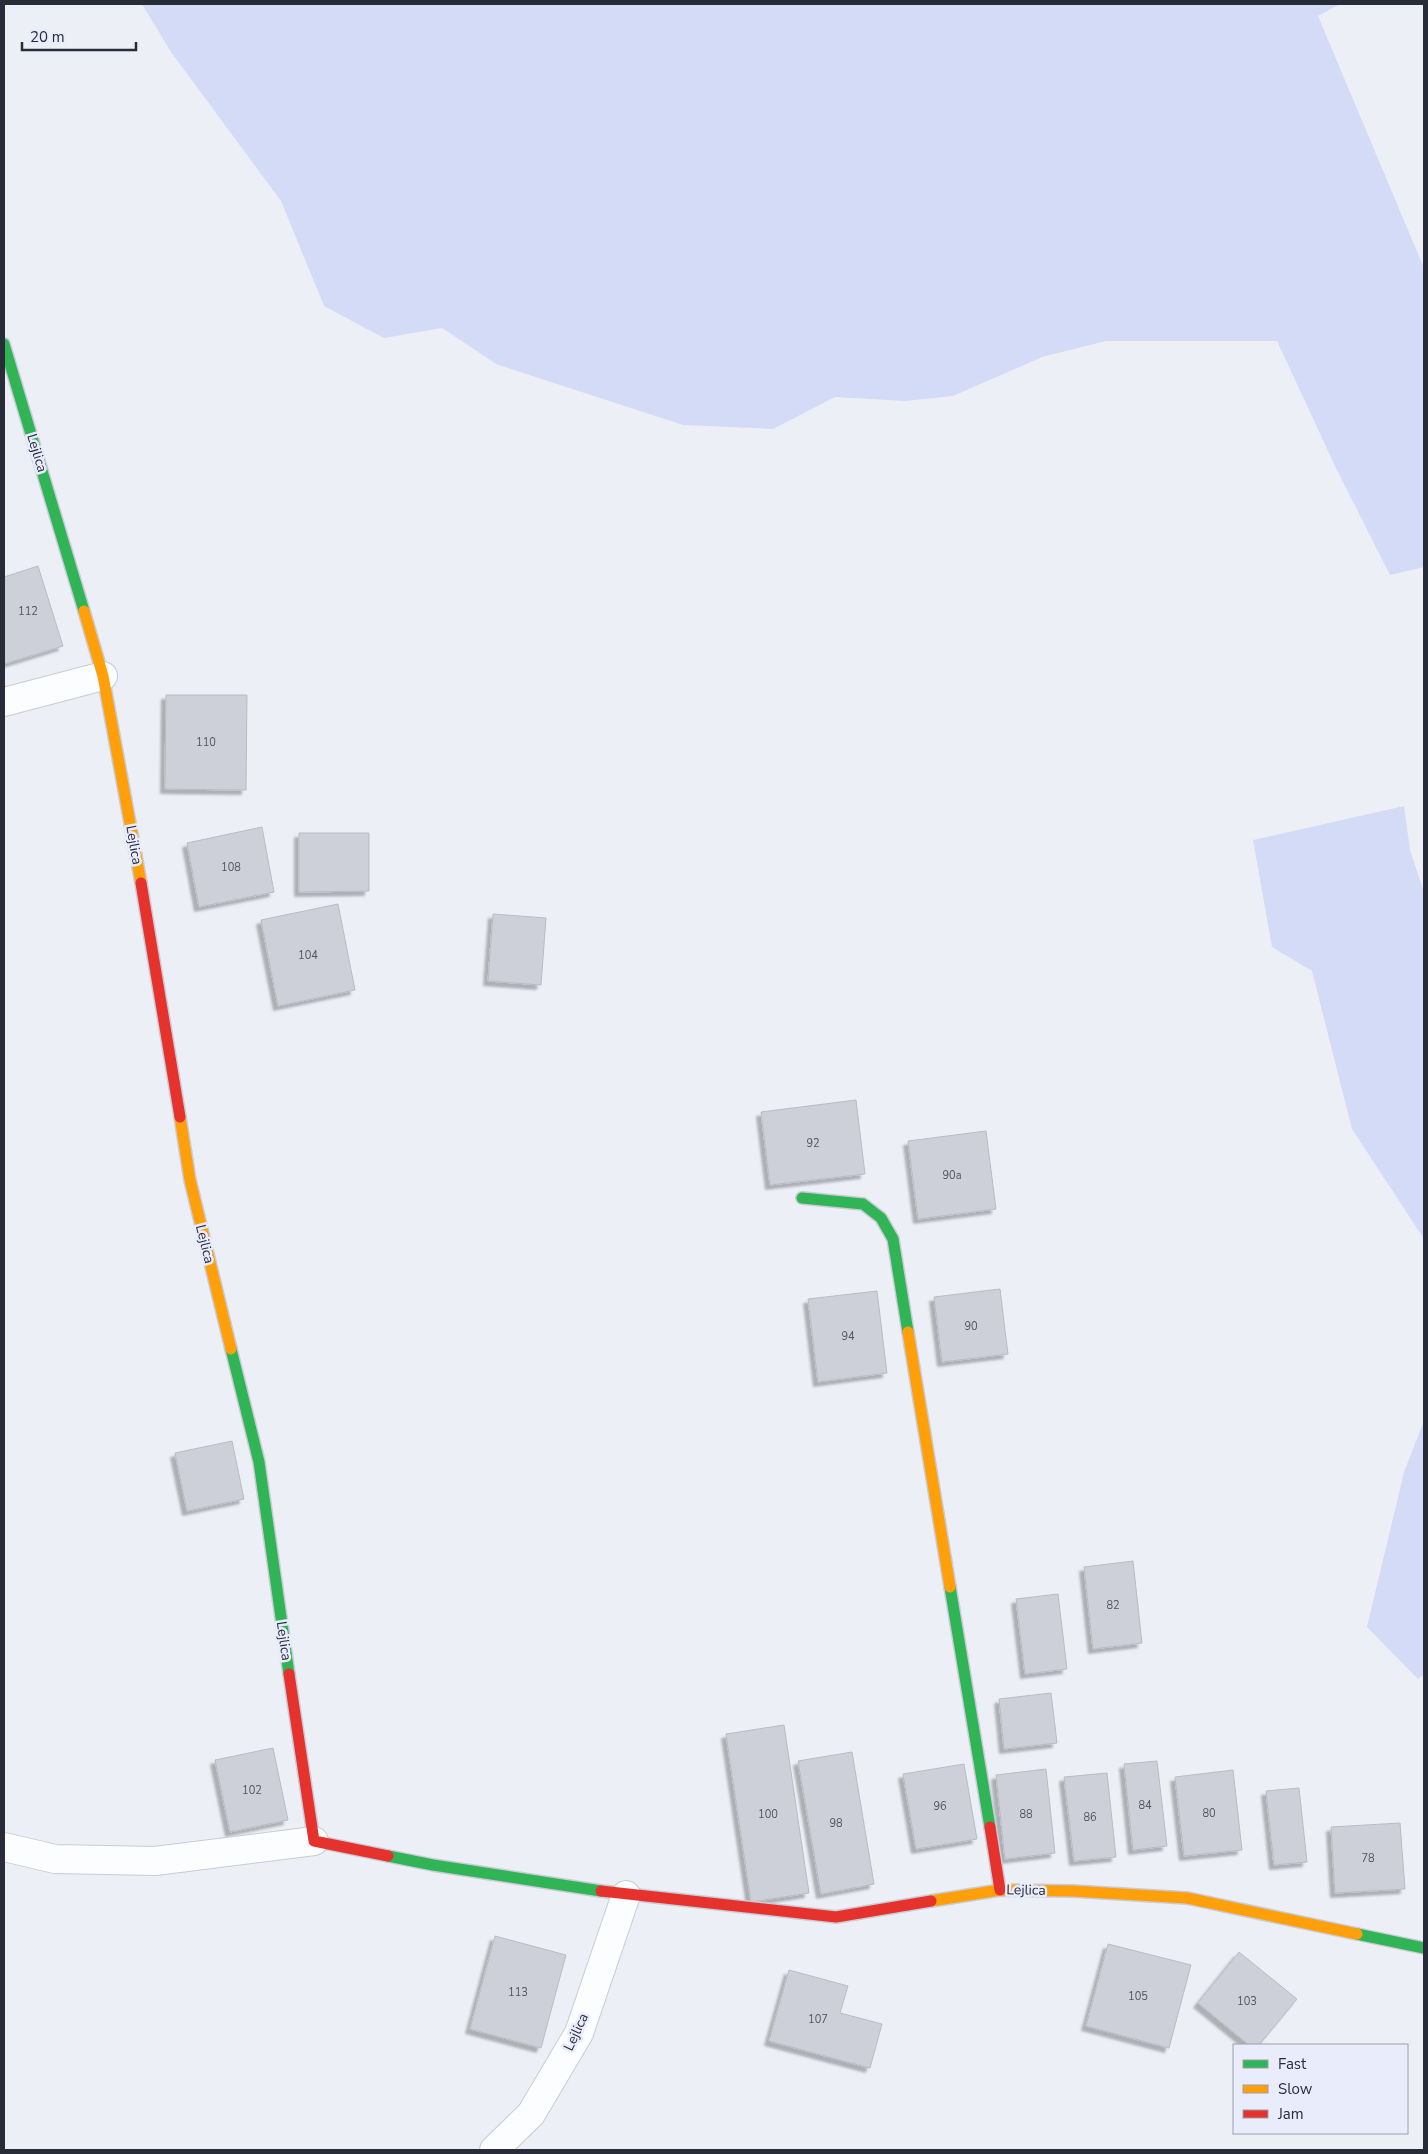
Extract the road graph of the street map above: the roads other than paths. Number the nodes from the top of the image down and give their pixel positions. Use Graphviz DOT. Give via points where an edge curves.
graph roads {
  1 [pos="4,344"];
  2 [pos="103,676"];
  3 [pos="4,702"];
  4 [pos="802,1198"];
  5 [pos="314,1841"];
  6 [pos="4,1847"];
  7 [pos="1000,1890"];
  8 [pos="626,1895"];
  9 [pos="1424,1948"];
  10 [pos="494,2150"];
  1 -- 2 [label="street, Lejlica"];
  2 -- 3 [label="street"];
  2 -- 5 [label="street, Lejlica" via="190,1180 259,1462"];
  4 -- 7 [label="street" via="863,1204 881,1218 892,1239"];
  5 -- 6 [label="street" via="155,1861 56,1859"];
  5 -- 8 [label="street, Lejlica" via="433,1865"];
  7 -- 8 [label="street, Lejlica" via="836,1917"];
  7 -- 9 [label="street, Lejlica" via="1187,1898"];
  8 -- 10 [label="street, Lejlica" via="579,2033 532,2114"];
}
